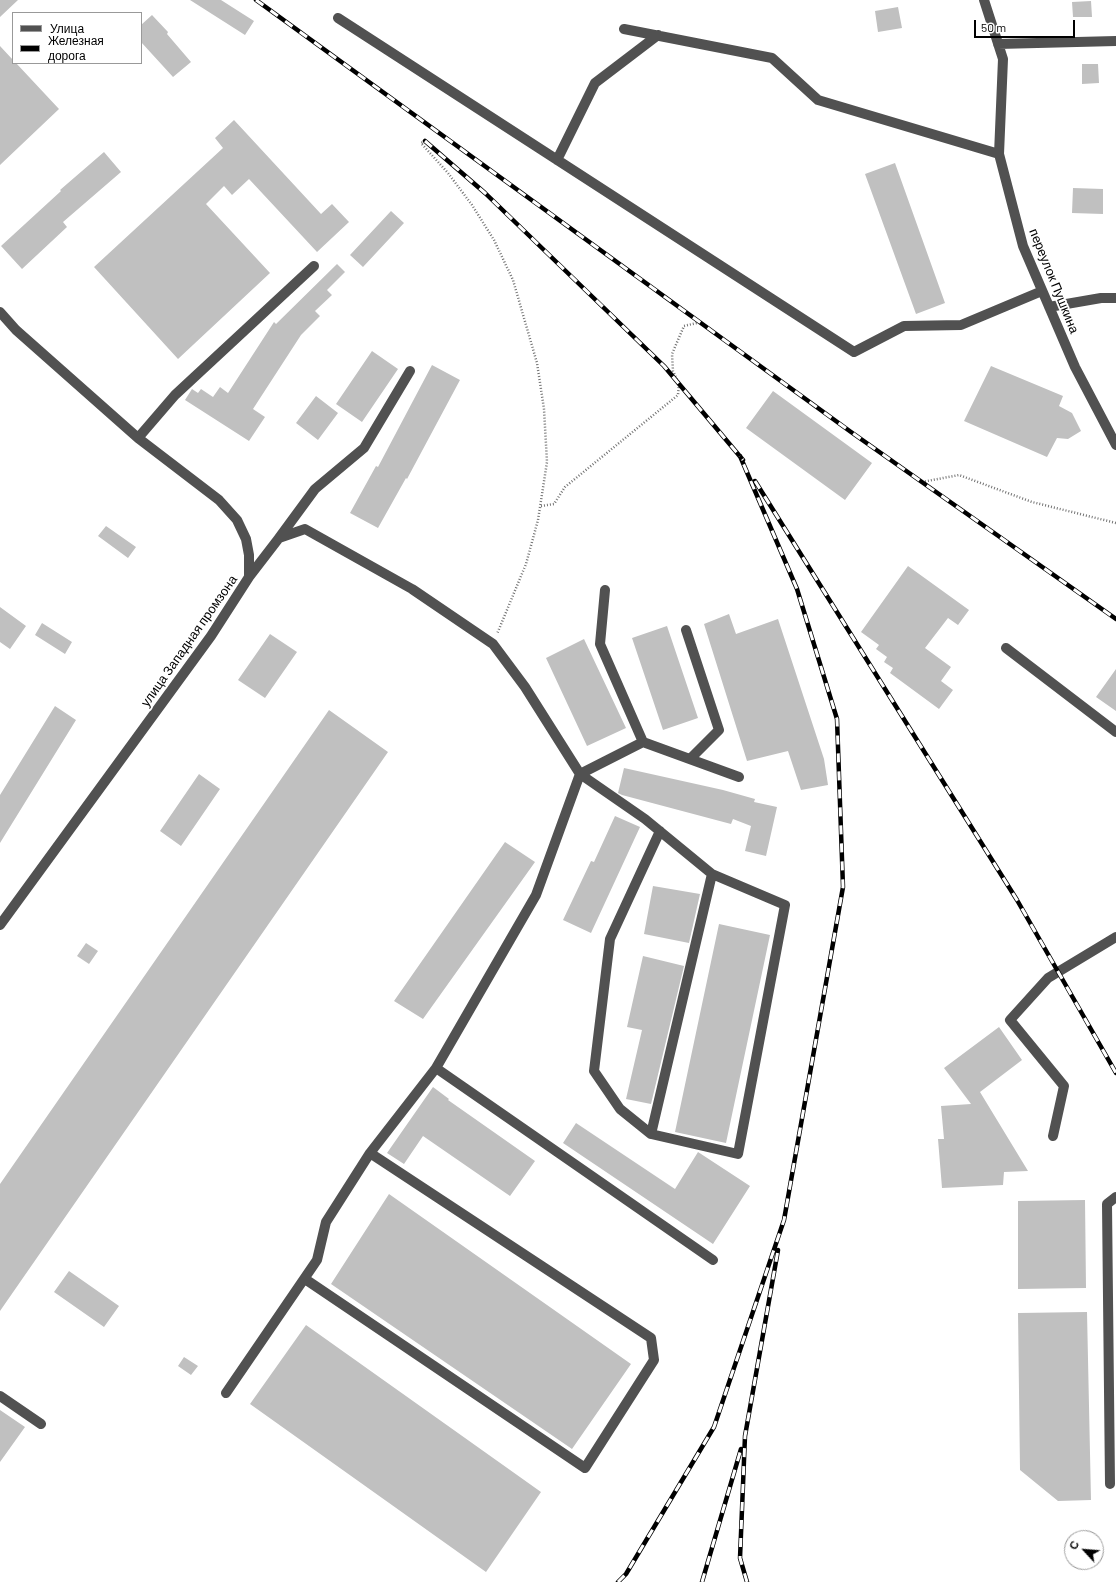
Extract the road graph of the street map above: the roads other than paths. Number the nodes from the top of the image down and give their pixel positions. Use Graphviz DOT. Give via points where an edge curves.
graph roads {
  1 [pos="984,0"];
  2 [pos="338,18"];
  3 [pos="624,29"];
  4 [pos="658,35"];
  5 [pos="1116,41"];
  6 [pos="998,44"];
  7 [pos="999,154"];
  8 [pos="557,160"];
  9 [pos="314,266"];
  10 [pos="1042,291"];
  11 [pos="1116,298"];
  12 [pos="1050,307"];
  13 [pos="0,312"];
  14 [pos="410,371"];
  15 [pos="138,438"];
  16 [pos="1116,446"];
  17 [pos="279,538"];
  18 [pos="249,577"];
  19 [pos="605,590"];
  20 [pos="686,630"];
  21 [pos="1006,648"];
  22 [pos="1116,732"];
  23 [pos="643,742"];
  24 [pos="690,759"];
  25 [pos="580,774"];
  26 [pos="739,777"];
  27 [pos="660,831"];
  28 [pos="712,874"];
  29 [pos="0,925"];
  30 [pos="1116,937"];
  31 [pos="436,1068"];
  32 [pos="651,1134"];
  33 [pos="1053,1136"];
  34 [pos="370,1153"];
  35 [pos="1116,1197"];
  36 [pos="713,1260"];
  37 [pos="305,1279"];
  38 [pos="226,1393"];
  39 [pos="0,1396"];
  40 [pos="41,1424"];
  41 [pos="1110,1484"];
  1 -- 6 [label="street, переулок Пушкина"];
  2 -- 8 [label="street"];
  3 -- 4 [label="street"];
  4 -- 7 [label="street" via="772,58 818,100"];
  4 -- 8 [label="street" via="595,83"];
  5 -- 6 [label="street"];
  6 -- 7 [label="street, переулок Пушкина" via="1003,59"];
  7 -- 10 [label="street, переулок Пушкина" via="1023,246"];
  8 -- 10 [label="street" via="854,352 904,326 961,324"];
  9 -- 15 [label="street" via="175,395"];
  10 -- 12 [label="street, переулок Пушкина"];
  11 -- 12 [label="street" via="1101,298"];
  12 -- 16 [label="street, переулок Пушкина" via="1075,367"];
  13 -- 15 [label="street, улица Западная промзона" via="16,330"];
  14 -- 17 [label="street" via="364,448 315,489"];
  15 -- 18 [label="street, улица Западная промзона" via="219,500 237,520 246,539"];
  17 -- 18 [label="street"];
  17 -- 25 [label="street" via="305,529 412,589 493,644 525,688"];
  18 -- 29 [label="street, улица Западная промзона" via="211,636"];
  19 -- 23 [label="street" via="600,644"];
  20 -- 24 [label="street" via="719,730"];
  21 -- 22 [label="street"];
  23 -- 24 [label="street"];
  23 -- 25 [label="street"];
  24 -- 26 [label="street"];
  25 -- 27 [label="street"];
  25 -- 31 [label="street" via="536,895"];
  27 -- 28 [label="street"];
  27 -- 32 [label="street" via="610,939 594,1071 620,1109"];
  28 -- 32 [label="street"];
  28 -- 32 [label="street" via="785,905 738,1154"];
  30 -- 33 [label="street" via="1048,978 1010,1020 1064,1086"];
  31 -- 34 [label="street"];
  31 -- 36 [label="street"];
  34 -- 37 [label="street" via="326,1222 317,1260"];
  34 -- 37 [label="street" via="651,1338 654,1360 585,1468"];
  35 -- 41 [label="street" via="1107,1204"];
  37 -- 38 [label="street"];
  39 -- 40 [label="street"];
}
